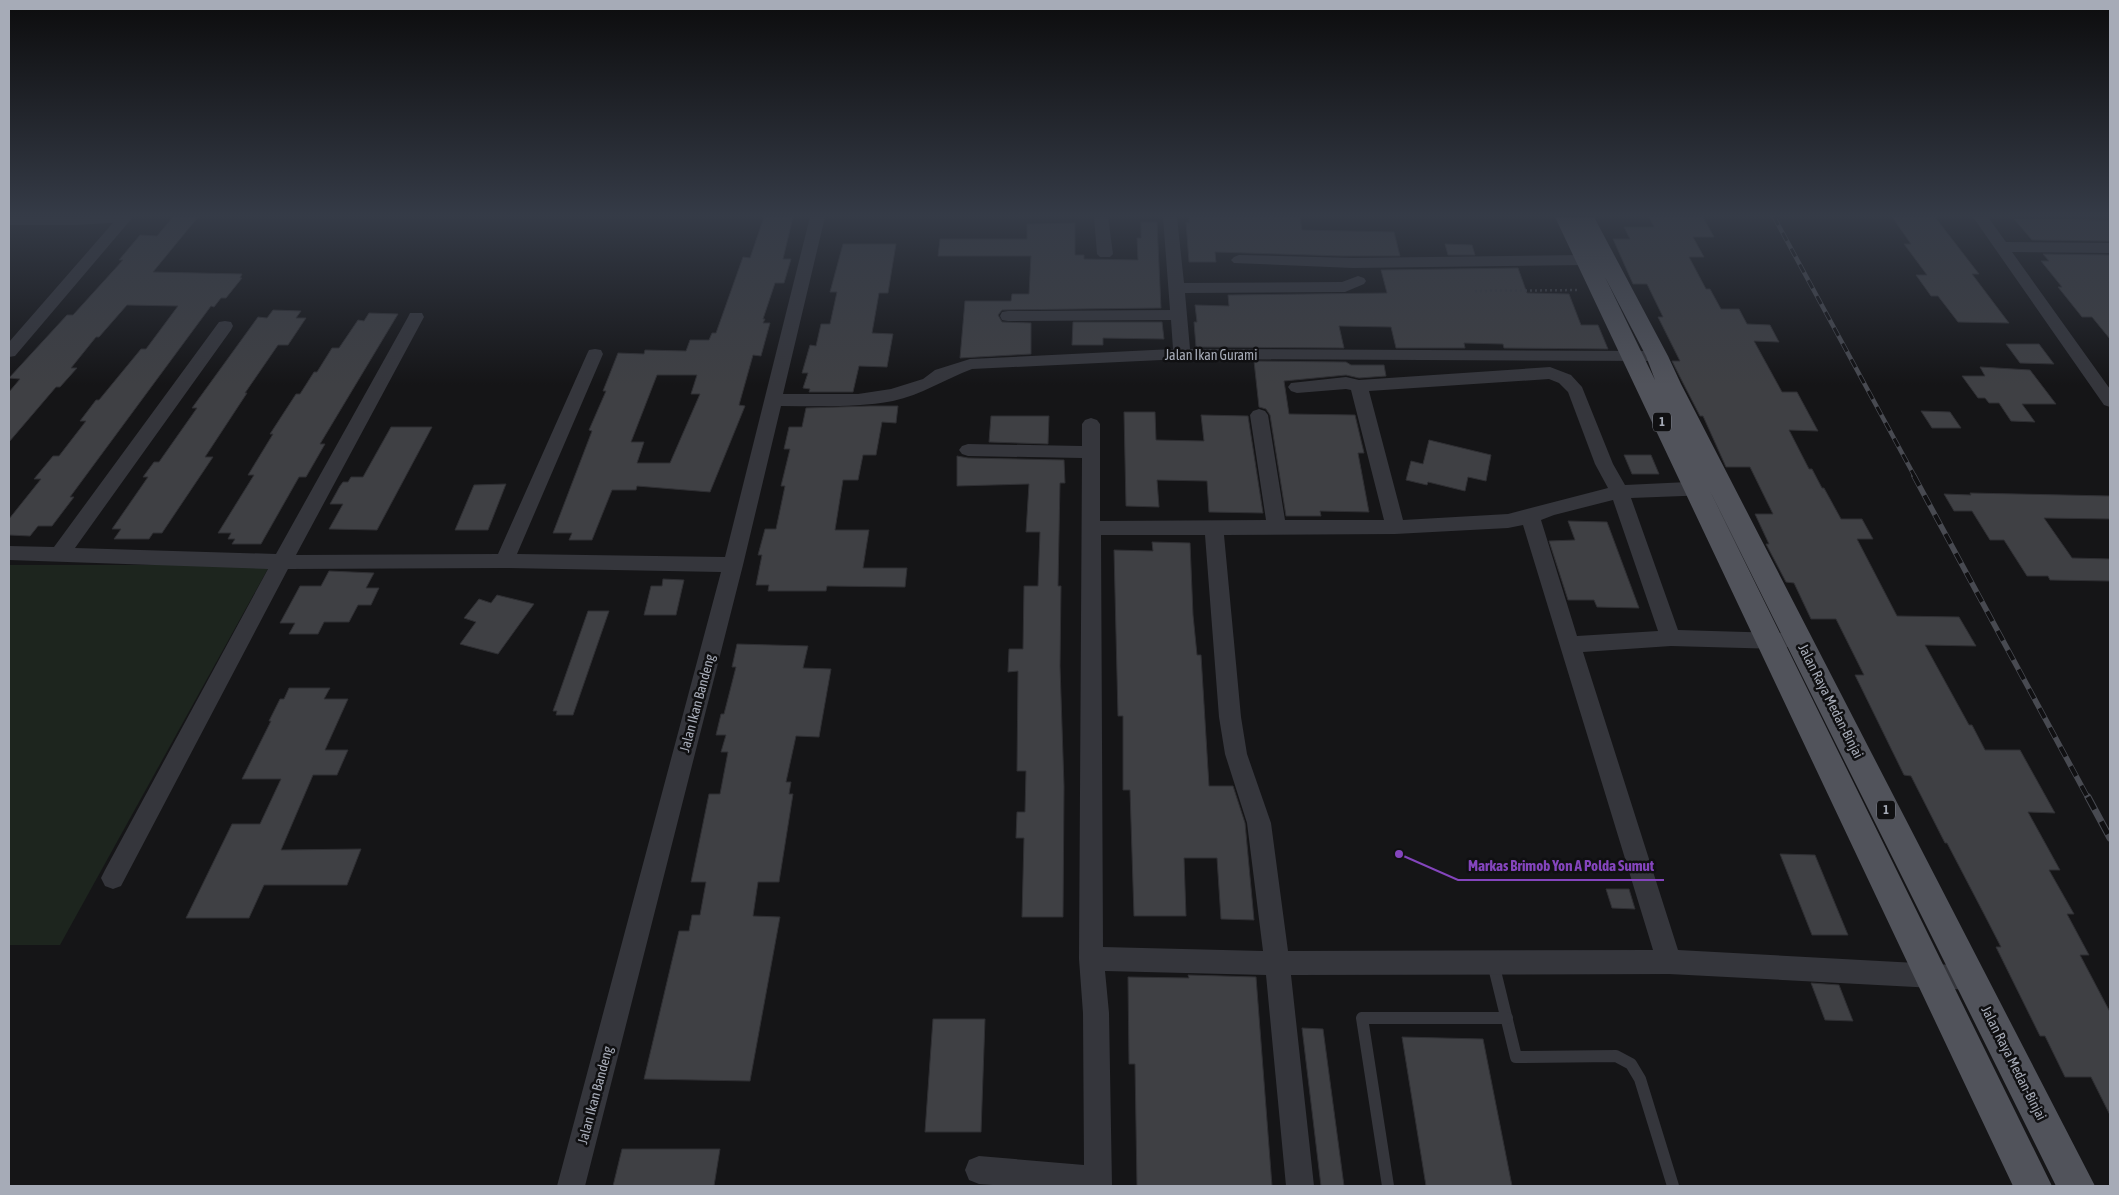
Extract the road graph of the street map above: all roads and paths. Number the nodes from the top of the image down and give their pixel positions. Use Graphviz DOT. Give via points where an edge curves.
graph roads {
  1 [pos="78,273"];
  2 [pos="804,273"];
  3 [pos="1175,273"];
  4 [pos="1590,273"];
  5 [pos="1613,273"];
  6 [pos="2020,273"];
  7 [pos="1358,281"];
  8 [pos="1177,288"];
  9 [pos="1598,290"];
  10 [pos="1474,291"];
  11 [pos="1178,315"];
  12 [pos="1008,316"];
  13 [pos="416,317"];
  14 [pos="224,326"];
  15 [pos="9,352"];
  16 [pos="595,354"];
  17 [pos="1182,354"];
  18 [pos="1631,356"];
  19 [pos="1658,356"];
  20 [pos="2103,382"];
  21 [pos="1358,386"];
  22 [pos="1297,387"];
  23 [pos="772,400"];
  24 [pos="2110,401"];
  25 [pos="1260,415"];
  26 [pos="1091,424"];
  27 [pos="968,450"];
  28 [pos="1090,452"];
  29 [pos="1694,488"];
  30 [pos="1722,488"];
  31 [pos="1619,492"];
  32 [pos="1530,517"];
  33 [pos="1276,526"];
  34 [pos="1395,526"];
  35 [pos="1090,528"];
  36 [pos="1214,528"];
  37 [pos="9,554"];
  38 [pos="59,555"];
  39 [pos="504,561"];
  40 [pos="282,562"];
  41 [pos="733,565"];
  42 [pos="1671,638"];
  43 [pos="1768,641"];
  44 [pos="1800,642"];
  45 [pos="1569,645"];
  46 [pos="114,878"];
  47 [pos="1091,959"];
  48 [pos="1669,962"];
  49 [pos="1277,963"];
  50 [pos="1494,963"];
  51 [pos="1932,977"];
  52 [pos="1972,978"];
  53 [pos="1506,1018"];
  54 [pos="979,1170"];
  55 [pos="1098,1183"];
  56 [pos="572,1186"];
  57 [pos="1300,1186"];
  58 [pos="1388,1186"];
  59 [pos="1673,1186"];
  60 [pos="2033,1186"];
  61 [pos="2076,1186"];
  1 -- 15 [label="street"];
  2 -- 23 [label="street, Jalan Ikan Bandeng"];
  3 -- 8 [label="street"];
  4 -- 9 [label="main road, 1"];
  5 -- 19 [label="main road, Jalan Raya Medan-Binjai / 1"];
  6 -- 20 [label="street"];
  7 -- 8 [label="street" via="1345,287"];
  8 -- 11 [label="street"];
  9 -- 10 [label="path"];
  9 -- 18 [label="main road, 1"];
  11 -- 12 [label="street"];
  11 -- 17 [label="street"];
  13 -- 40 [label="street"];
  14 -- 38 [label="street"];
  16 -- 39 [label="street"];
  17 -- 18 [label="street, Jalan Ikan Gurami"];
  17 -- 23 [label="street, Jalan Ikan Gurami" via="970,364 941,374 930,383 893,395 858,400"];
  18 -- 19 [label="street, Jalan Ikan Gurami"];
  18 -- 29 [label="main road, 1"];
  19 -- 30 [label="main road, Jalan Raya Medan-Binjai / 1"];
  20 -- 24 [label="street"];
  21 -- 22 [label="street" via="1346,383"];
  21 -- 31 [label="street" via="1550,374 1564,378 1576,391 1604,464"];
  21 -- 34 [label="street"];
  23 -- 41 [label="street, Jalan Ikan Bandeng"];
  25 -- 33 [label="street"];
  26 -- 28 [label="street"];
  27 -- 28 [label="street"];
  28 -- 35 [label="street"];
  29 -- 30 [label="street"];
  29 -- 31 [label="street"];
  29 -- 43 [label="main road, 1"];
  30 -- 44 [label="main road, Jalan Raya Medan-Binjai / 1"];
  31 -- 32 [label="street"];
  31 -- 42 [label="street"];
  32 -- 34 [label="street"];
  32 -- 45 [label="street"];
  33 -- 34 [label="street"];
  33 -- 36 [label="street"];
  35 -- 36 [label="street"];
  35 -- 47 [label="street"];
  36 -- 49 [label="street" via="1234,745 1259,823"];
  37 -- 38 [label="street"];
  38 -- 40 [label="street"];
  39 -- 40 [label="street"];
  39 -- 41 [label="street"];
  40 -- 46 [label="street"];
  41 -- 56 [label="street, Jalan Ikan Bandeng"];
  42 -- 43 [label="street"];
  42 -- 45 [label="street"];
  43 -- 44 [label="street"];
  43 -- 51 [label="main road, 1"];
  44 -- 52 [label="main road, Jalan Raya Medan-Binjai / 1"];
  45 -- 48 [label="street"];
  47 -- 49 [label="street"];
  47 -- 55 [label="street" via="1096,1012"];
  48 -- 50 [label="street"];
  48 -- 51 [label="street"];
  49 -- 50 [label="street"];
  49 -- 57 [label="street"];
  50 -- 53 [label="lane"];
  51 -- 52 [label="street"];
  51 -- 60 [label="main road, 1"];
  52 -- 61 [label="main road, Jalan Raya Medan-Binjai / 1"];
  53 -- 58 [label="lane" via="1362,1018"];
  53 -- 59 [label="lane" via="1516,1057 1616,1056 1631,1064 1640,1079"];
  54 -- 55 [label="street"];
}
